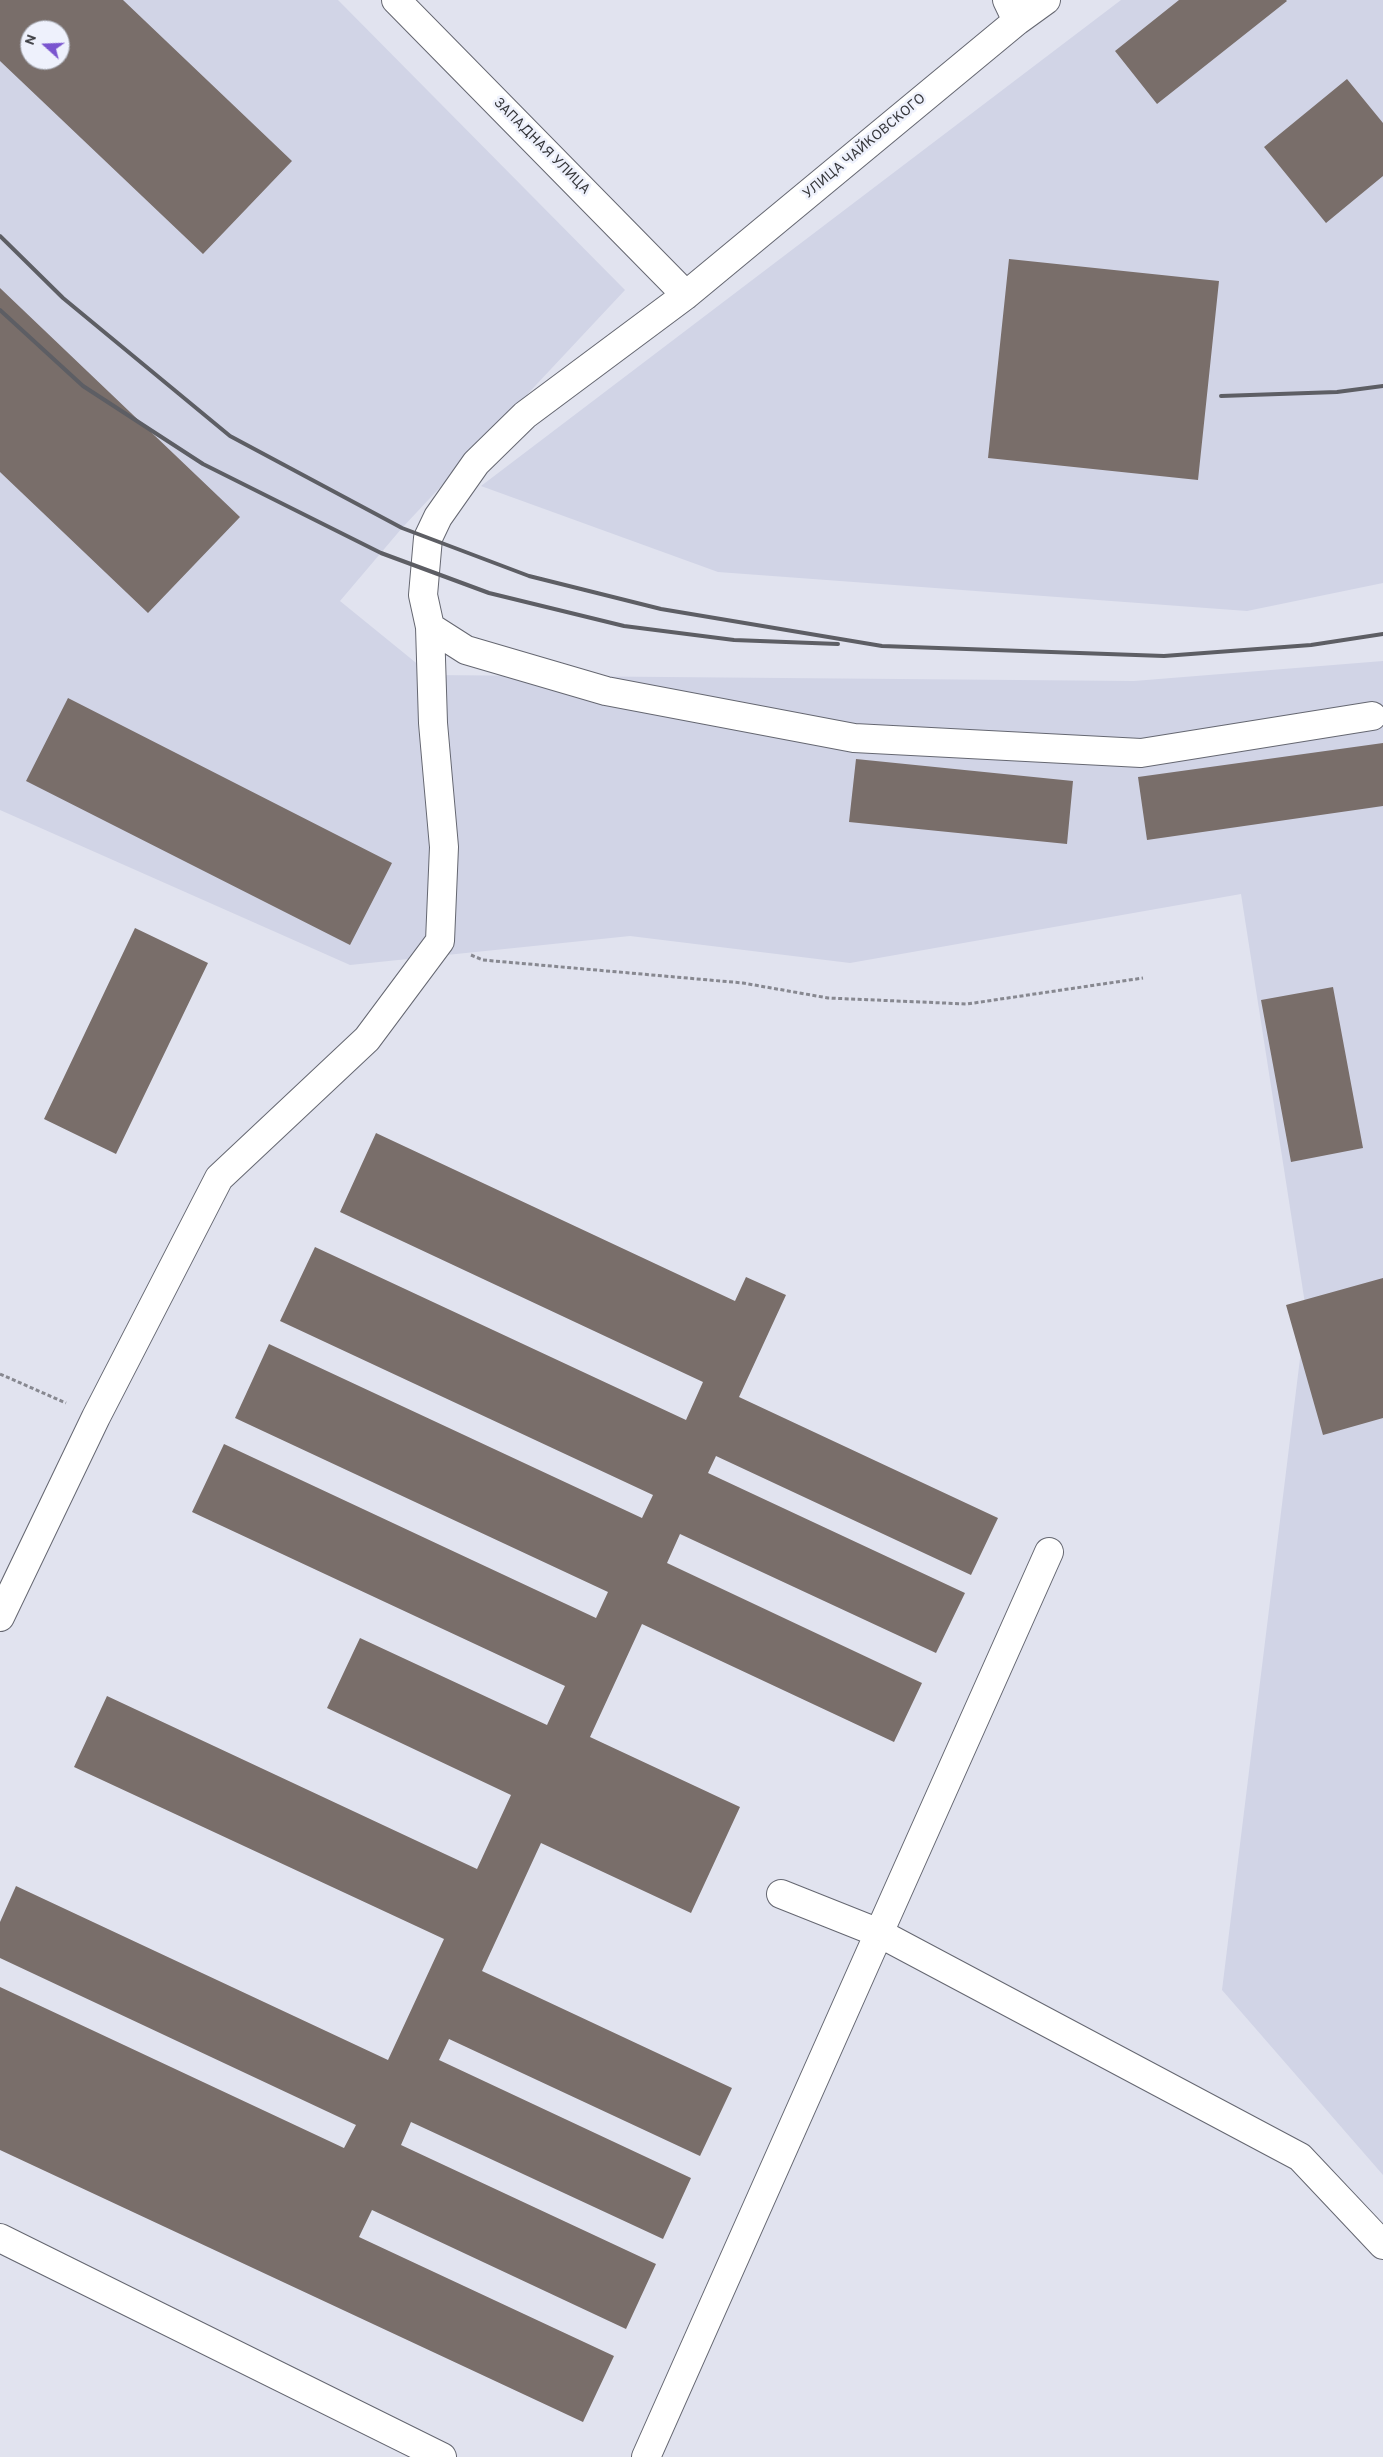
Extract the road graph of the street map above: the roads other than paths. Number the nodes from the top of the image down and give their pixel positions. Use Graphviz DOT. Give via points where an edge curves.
graph roads {
  1 [pos="396,0"];
  2 [pos="1046,0"];
  3 [pos="1012,11"];
  4 [pos="686,295"];
  5 [pos="430,627"];
  6 [pos="1372,716"];
  7 [pos="1049,1552"];
  8 [pos="0,1617"];
  9 [pos="781,1894"];
  10 [pos="879,1933"];
  11 [pos="0,2238"];
  12 [pos="1383,2245"];
  13 [pos="442,2457"];
  14 [pos="646,2457"];
  1 -- 4 [label="street, ЗАПАДНАЯ УЛИЦА"];
  2 -- 3 [label="street, УЛИЦА ЧАЙКОВСКОГО"];
  3 -- 4 [label="street, УЛИЦА ЧАЙКОВСКОГО"];
  4 -- 5 [label="street, УЛИЦА ЧАЙКОВСКОГО" via="525,415 476,463 438,516 428,538 423,595"];
  5 -- 6 [label="street" via="466,650 606,690 854,738 1141,753"];
  5 -- 8 [label="street, УЛИЦА ЧАЙКОВСКОГО" via="432,723 444,847 440,941 367,1039 219,1178 96,1417"];
  7 -- 10 [label="street"];
  9 -- 10 [label="street"];
  10 -- 12 [label="street" via="1300,2157"];
  10 -- 14 [label="street"];
  11 -- 13 [label="street"];
}
